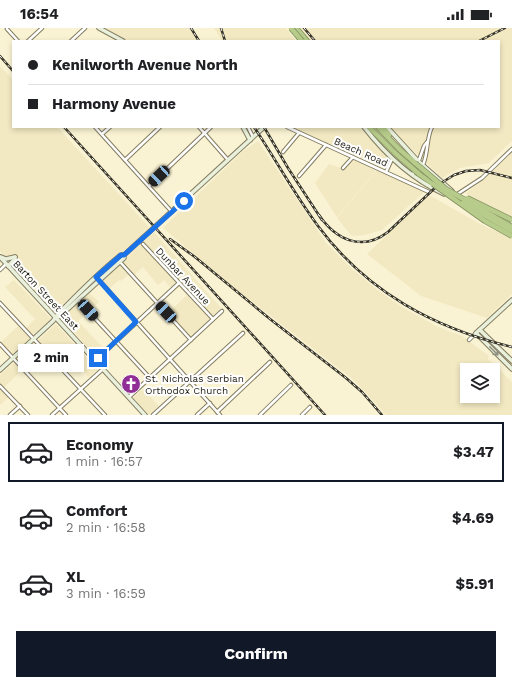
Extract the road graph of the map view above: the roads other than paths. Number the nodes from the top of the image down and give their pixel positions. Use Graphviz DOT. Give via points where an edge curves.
graph roads {
  1 [pos="42,28"];
  2 [pos="85,28"];
  3 [pos="99,28"];
  4 [pos="291,28"];
  5 [pos="296,28"];
  6 [pos="7,29"];
  7 [pos="116,39"];
  8 [pos="17,40"];
  9 [pos="29,40"];
  10 [pos="73,40"];
  11 [pos="301,40"];
  12 [pos="305,40"];
  13 [pos="96,128"];
  14 [pos="109,128"];
  15 [pos="159,128"];
  16 [pos="200,128"];
  17 [pos="210,128"];
  18 [pos="244,128"];
  19 [pos="248,128"];
  20 [pos="263,128"];
  21 [pos="289,128"];
  22 [pos="365,128"];
  23 [pos="370,128"];
  24 [pos="375,128"];
  25 [pos="379,128"];
  26 [pos="384,128"];
  27 [pos="387,128"];
  28 [pos="432,128"];
  29 [pos="205,133"];
  30 [pos="299,133"];
  31 [pos="102,134"];
  32 [pos="252,138"];
  33 [pos="427,141"];
  34 [pos="326,145"];
  35 [pos="512,149"];
  36 [pos="398,150"];
  37 [pos="282,152"];
  38 [pos="353,157"];
  39 [pos="392,159"];
  40 [pos="125,160"];
  41 [pos="229,160"];
  42 [pos="416,162"];
  43 [pos="423,165"];
  44 [pos="343,168"];
  45 [pos="386,172"];
  46 [pos="412,174"];
  47 [pos="299,176"];
  48 [pos="432,178"];
  49 [pos="432,184"];
  50 [pos="149,186"];
  51 [pos="429,192"];
  52 [pos="457,195"];
  53 [pos="452,198"];
  54 [pos="468,204"];
  55 [pos="172,212"];
  56 [pos="512,220"];
  57 [pos="512,229"];
  58 [pos="512,236"];
  59 [pos="142,244"];
  60 [pos="124,255"];
  61 [pos="0,257"];
  62 [pos="120,262"];
  63 [pos="7,265"];
  64 [pos="0,270"];
  65 [pos="98,279"];
  66 [pos="180,283"];
  67 [pos="78,300"];
  68 [pos="512,300"];
  69 [pos="157,303"];
  70 [pos="0,304"];
  71 [pos="222,311"];
  72 [pos="56,318"];
  73 [pos="213,319"];
  74 [pos="136,322"];
  75 [pos="480,330"];
  76 [pos="243,333"];
  77 [pos="476,333"];
  78 [pos="34,339"];
  79 [pos="191,340"];
  80 [pos="469,340"];
  81 [pos="116,341"];
  82 [pos="0,344"];
  83 [pos="13,358"];
  84 [pos="170,359"];
  85 [pos="95,360"];
  86 [pos="270,362"];
  87 [pos="512,362"];
  88 [pos="103,369"];
  89 [pos="512,369"];
  90 [pos="0,370"];
  91 [pos="150,378"];
  92 [pos="190,381"];
  93 [pos="291,385"];
  94 [pos="0,386"];
  95 [pos="81,389"];
  96 [pos="128,398"];
  97 [pos="210,403"];
  98 [pos="20,406"];
  99 [pos="310,407"];
  100 [pos="60,408"];
  101 [pos="217,412"];
  102 [pos="10,415"];
  103 [pos="28,415"];
  104 [pos="52,415"];
  105 [pos="66,415"];
  106 [pos="105,415"];
  107 [pos="145,415"];
  108 [pos="153,415"];
  109 [pos="197,415"];
  110 [pos="220,415"];
  111 [pos="260,415"];
  112 [pos="302,415"];
  1 -- 9 [label="street"];
  2 -- 10 [label="street"];
  3 -- 7 [label="main road"];
  4 -- 11 [label="highway, bridge"];
  5 -- 12 [label="highway"];
  6 -- 8 [label="street"];
  13 -- 31 [label="street"];
  14 -- 31 [label="street"];
  15 -- 40 [label="street"];
  16 -- 29 [label="street"];
  17 -- 29 [label="street"];
  18 -- 32 [label="main road"];
  19 -- 32 [label="street"];
  20 -- 32 [label="main road"];
  21 -- 30 [label="street, Beach Road"];
  22 -- 39 [label="main road"];
  23 -- 36 [label="highway"];
  24 -- 36 [label="highway"];
  25 -- 36 [label="highway"];
  26 -- 36 [label="highway"];
  27 -- 42 [label="main road"];
  28 -- 33 [label="street"];
  29 -- 41 [label="street"];
  29 -- 50 [label="street"];
  30 -- 34 [label="street, Beach Road"];
  30 -- 37 [label="street"];
  31 -- 40 [label="street"];
  32 -- 41 [label="main road"];
  33 -- 42 [label="street"];
  33 -- 43 [label="street"];
  34 -- 38 [label="street, Beach Road"];
  34 -- 47 [label="street"];
  35 -- 52 [label="street" via="482,178"];
  36 -- 42 [label="highway"];
  36 -- 49 [label="highway, bridge"];
  38 -- 44 [label="street"];
  38 -- 45 [label="street, Beach Road"];
  39 -- 45 [label="street"];
  39 -- 46 [label="main road"];
  40 -- 50 [label="street"];
  41 -- 55 [label="main road"];
  42 -- 43 [label="main road"];
  42 -- 46 [label="street"];
  42 -- 48 [label="highway, bridge"];
  43 -- 46 [label="street"];
  43 -- 52 [label="main road"];
  45 -- 51 [label="street, Beach Road"];
  46 -- 53 [label="main road"];
  48 -- 56 [label="highway, bridge"];
  48 -- 57 [label="highway, bridge"];
  49 -- 57 [label="highway, bridge"];
  49 -- 58 [label="highway, bridge" via="485,221"];
  50 -- 55 [label="street"];
  52 -- 53 [label="street"];
  52 -- 54 [label="main road"];
  53 -- 54 [label="main road"];
  54 -- 57 [label="main road"];
  55 -- 60 [label="main road"];
  59 -- 66 [label="street, Dunbar Avenue"];
  60 -- 62 [label="main road"];
  60 -- 65 [label="main road" via="116,259"];
  61 -- 63 [label="main road, Barton Street East"];
  61 -- 63 [label="main road" via="15,257"];
  62 -- 65 [label="main road"];
  62 -- 69 [label="street"];
  63 -- 64 [label="street"];
  63 -- 72 [label="main road, Barton Street East"];
  65 -- 67 [label="main road"];
  65 -- 72 [label="main road"];
  65 -- 74 [label="street"];
  66 -- 69 [label="street"];
  66 -- 73 [label="street, Dunbar Avenue"];
  67 -- 72 [label="main road"];
  67 -- 81 [label="street"];
  68 -- 75 [label="main road"];
  69 -- 74 [label="street"];
  69 -- 79 [label="street"];
  70 -- 78 [label="street"];
  71 -- 73 [label="street"];
  72 -- 78 [label="main road"];
  72 -- 85 [label="main road, Barton Street East"];
  73 -- 79 [label="street"];
  74 -- 81 [label="street"];
  74 -- 84 [label="street"];
  75 -- 77 [label="main road"];
  75 -- 87 [label="main road"];
  76 -- 92 [label="street"];
  77 -- 80 [label="street"];
  77 -- 89 [label="main road, one-way"];
  78 -- 83 [label="main road"];
  78 -- 95 [label="street"];
  79 -- 84 [label="street"];
  81 -- 85 [label="street"];
  81 -- 91 [label="street"];
  82 -- 83 [label="street"];
  83 -- 90 [label="main road"];
  83 -- 100 [label="street"];
  84 -- 91 [label="street"];
  84 -- 92 [label="street"];
  85 -- 88 [label="main road, Barton Street East"];
  86 -- 101 [label="street"];
  88 -- 95 [label="street"];
  88 -- 96 [label="main road, Barton Street East"];
  91 -- 96 [label="street"];
  92 -- 97 [label="street"];
  92 -- 108 [label="street"];
  93 -- 111 [label="street"];
  94 -- 98 [label="street"];
  95 -- 100 [label="street"];
  95 -- 106 [label="street"];
  96 -- 107 [label="main road, Barton Street East"];
  97 -- 101 [label="street"];
  97 -- 109 [label="street"];
  98 -- 102 [label="street"];
  98 -- 103 [label="street"];
  99 -- 112 [label="street"];
  100 -- 104 [label="street"];
  100 -- 105 [label="street"];
  101 -- 110 [label="street"];
}
